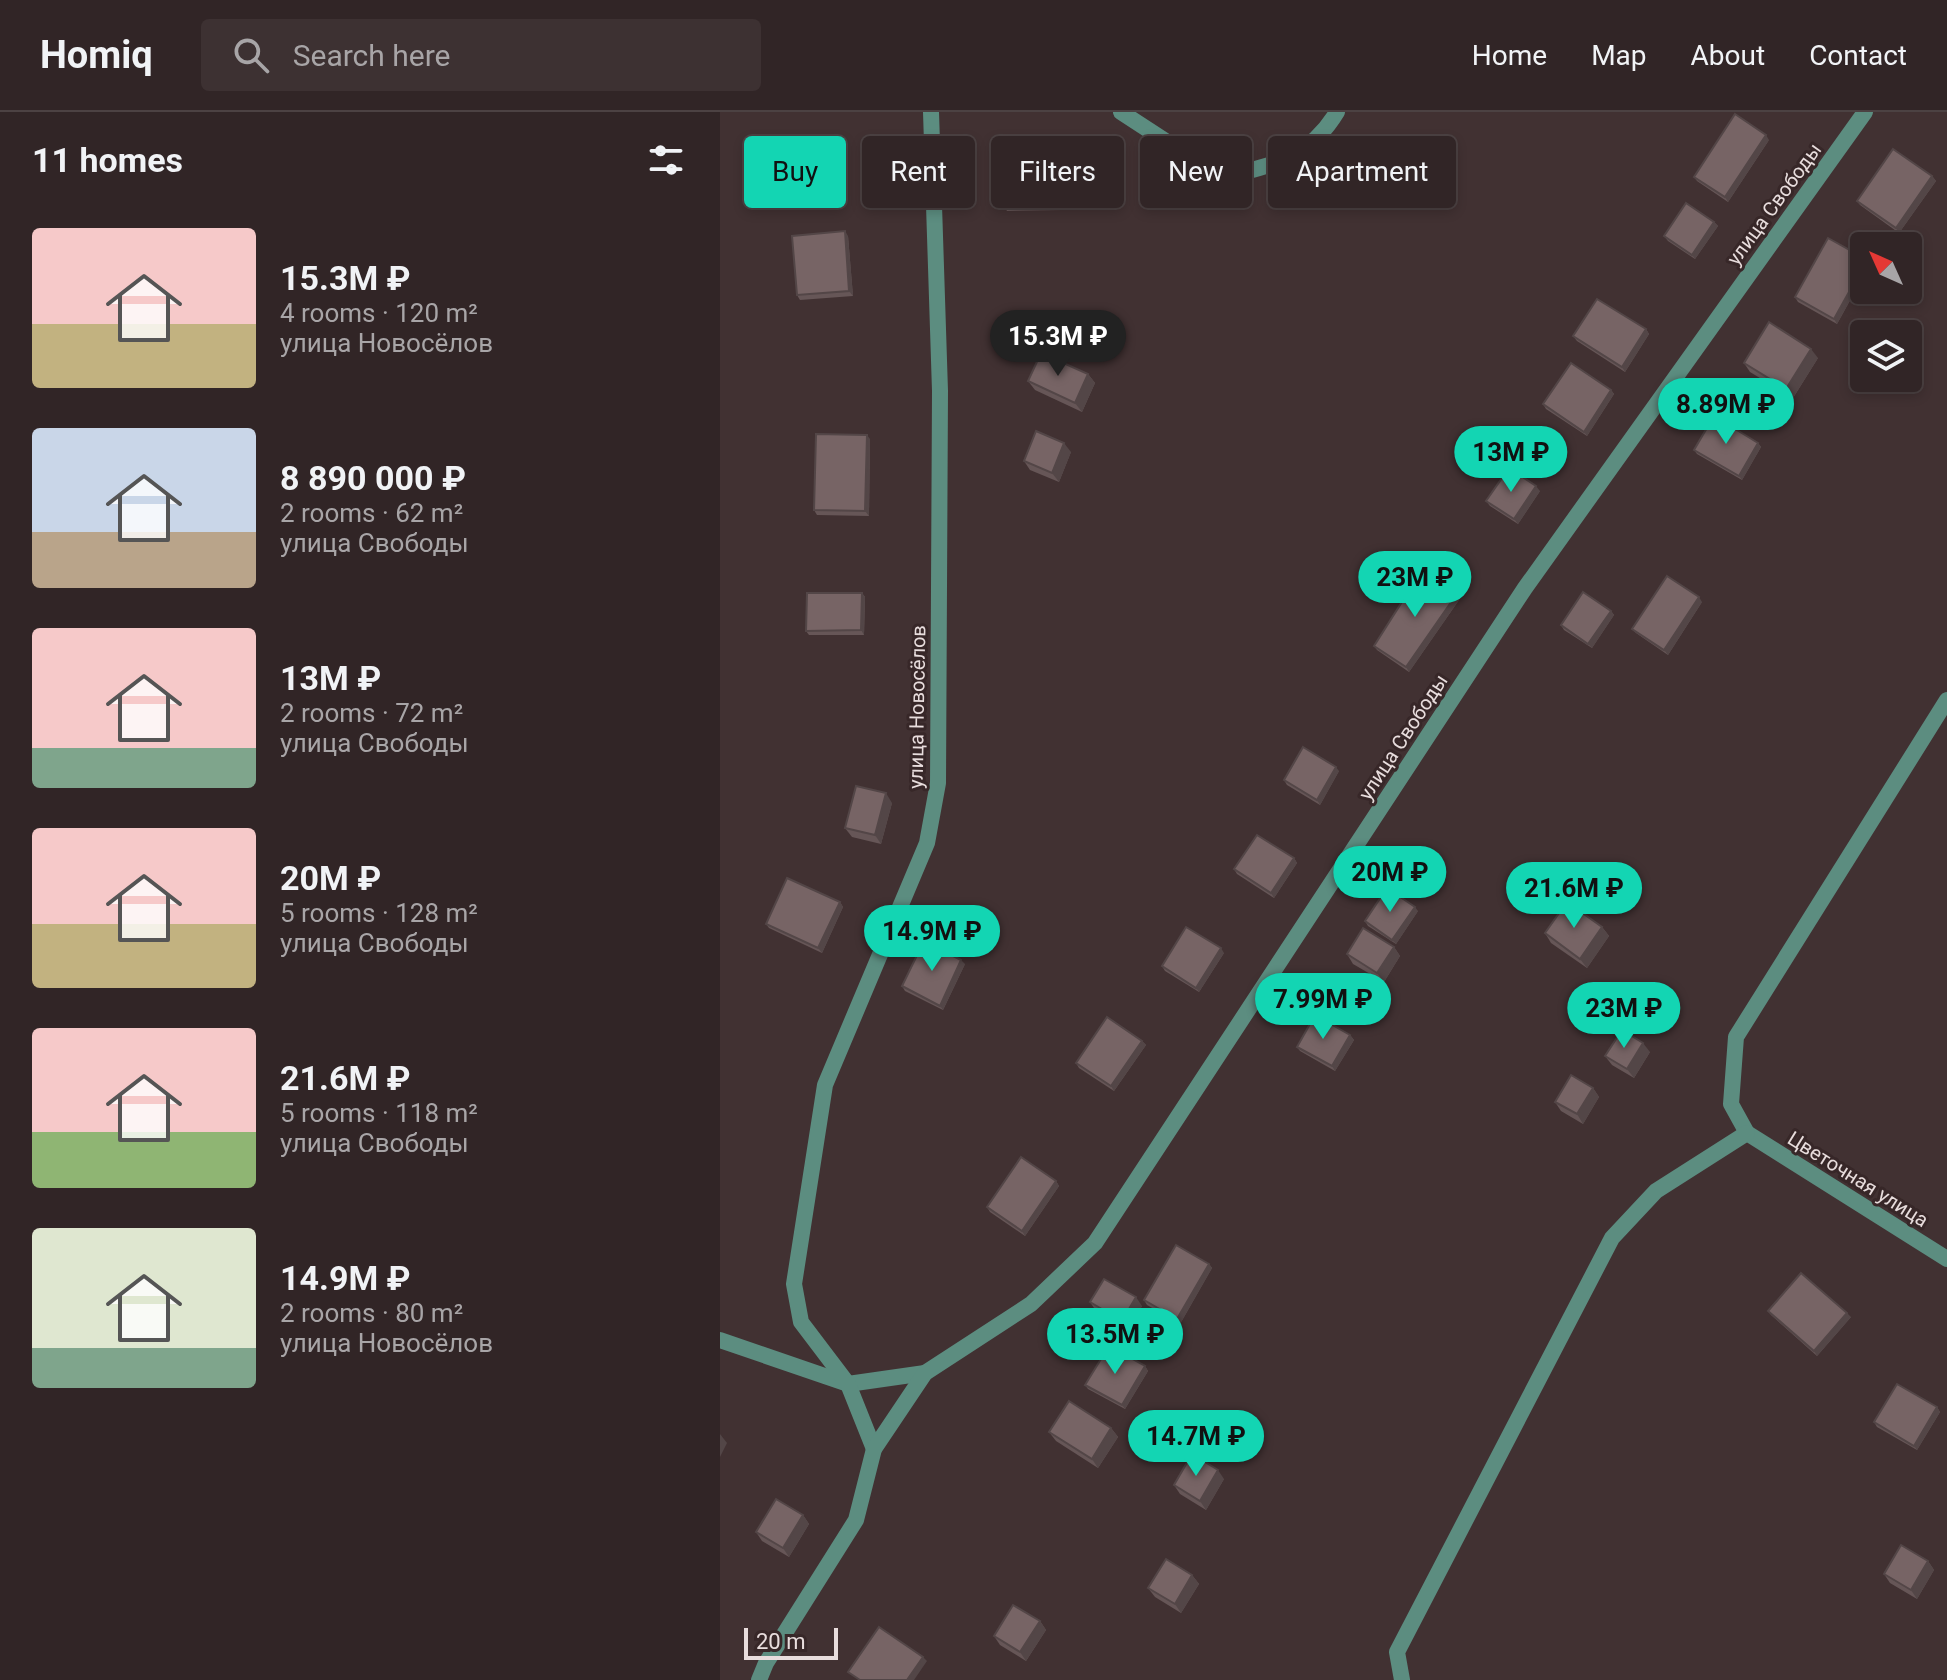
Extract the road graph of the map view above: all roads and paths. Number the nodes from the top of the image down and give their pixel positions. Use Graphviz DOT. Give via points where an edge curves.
graph roads {
  1 [pos="931,112"];
  2 [pos="1121,112"];
  3 [pos="1337,112"];
  4 [pos="1865,112"];
  5 [pos="1947,700"];
  6 [pos="1747,1133"];
  7 [pos="1947,1259"];
  8 [pos="720,1340"];
  9 [pos="925,1373"];
  10 [pos="848,1384"];
  11 [pos="874,1449"];
  12 [pos="759,1680"];
  13 [pos="1402,1680"];
  1 -- 10 [label="street, улица Новосёлов" via="940,391 938,783 927,843 825,1085 794,1284 801,1322"];
  2 -- 3 [label="street" via="1229,176 1288,161"];
  4 -- 9 [label="street, улица Свободы" via="1525,588 1095,1243 1031,1304"];
  5 -- 6 [label="street" via="1736,1037 1731,1104"];
  6 -- 7 [label="street, Цветочная улица"];
  6 -- 13 [label="street" via="1656,1191 1612,1238 1397,1652"];
  8 -- 10 [label="street"];
  9 -- 10 [label="street"];
  9 -- 11 [label="street, улица Свободы"];
  10 -- 11 [label="street, улица Новосёлов"];
  11 -- 12 [label="street, улица Свободы" via="856,1520"];
}
